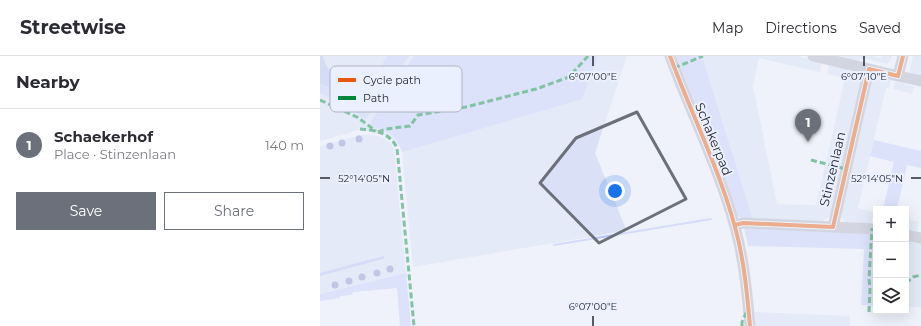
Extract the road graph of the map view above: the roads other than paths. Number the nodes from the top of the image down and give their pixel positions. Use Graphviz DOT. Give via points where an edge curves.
graph roads {
  1 [pos="670,56"];
  2 [pos="813,56"];
  3 [pos="903,56"];
  4 [pos="869,69"];
  5 [pos="898,76"];
  6 [pos="921,81"];
  7 [pos="734,225"];
  8 [pos="833,227"];
  9 [pos="873,229"];
  10 [pos="909,236"];
  11 [pos="921,238"];
  12 [pos="750,326"];
  1 -- 7 [label="street, Schakerpad" via="719,178"];
  2 -- 4 [label="street"];
  3 -- 5 [label="street"];
  4 -- 5 [label="street"];
  4 -- 8 [label="street, Stinzenlaan"];
  5 -- 6 [label="street"];
  7 -- 8 [label="street, Stinzenlaan" via="743,223"];
  7 -- 12 [label="street, Schakerpad" via="742,262"];
  8 -- 9 [label="street"];
  10 -- 11 [label="street"];
}
